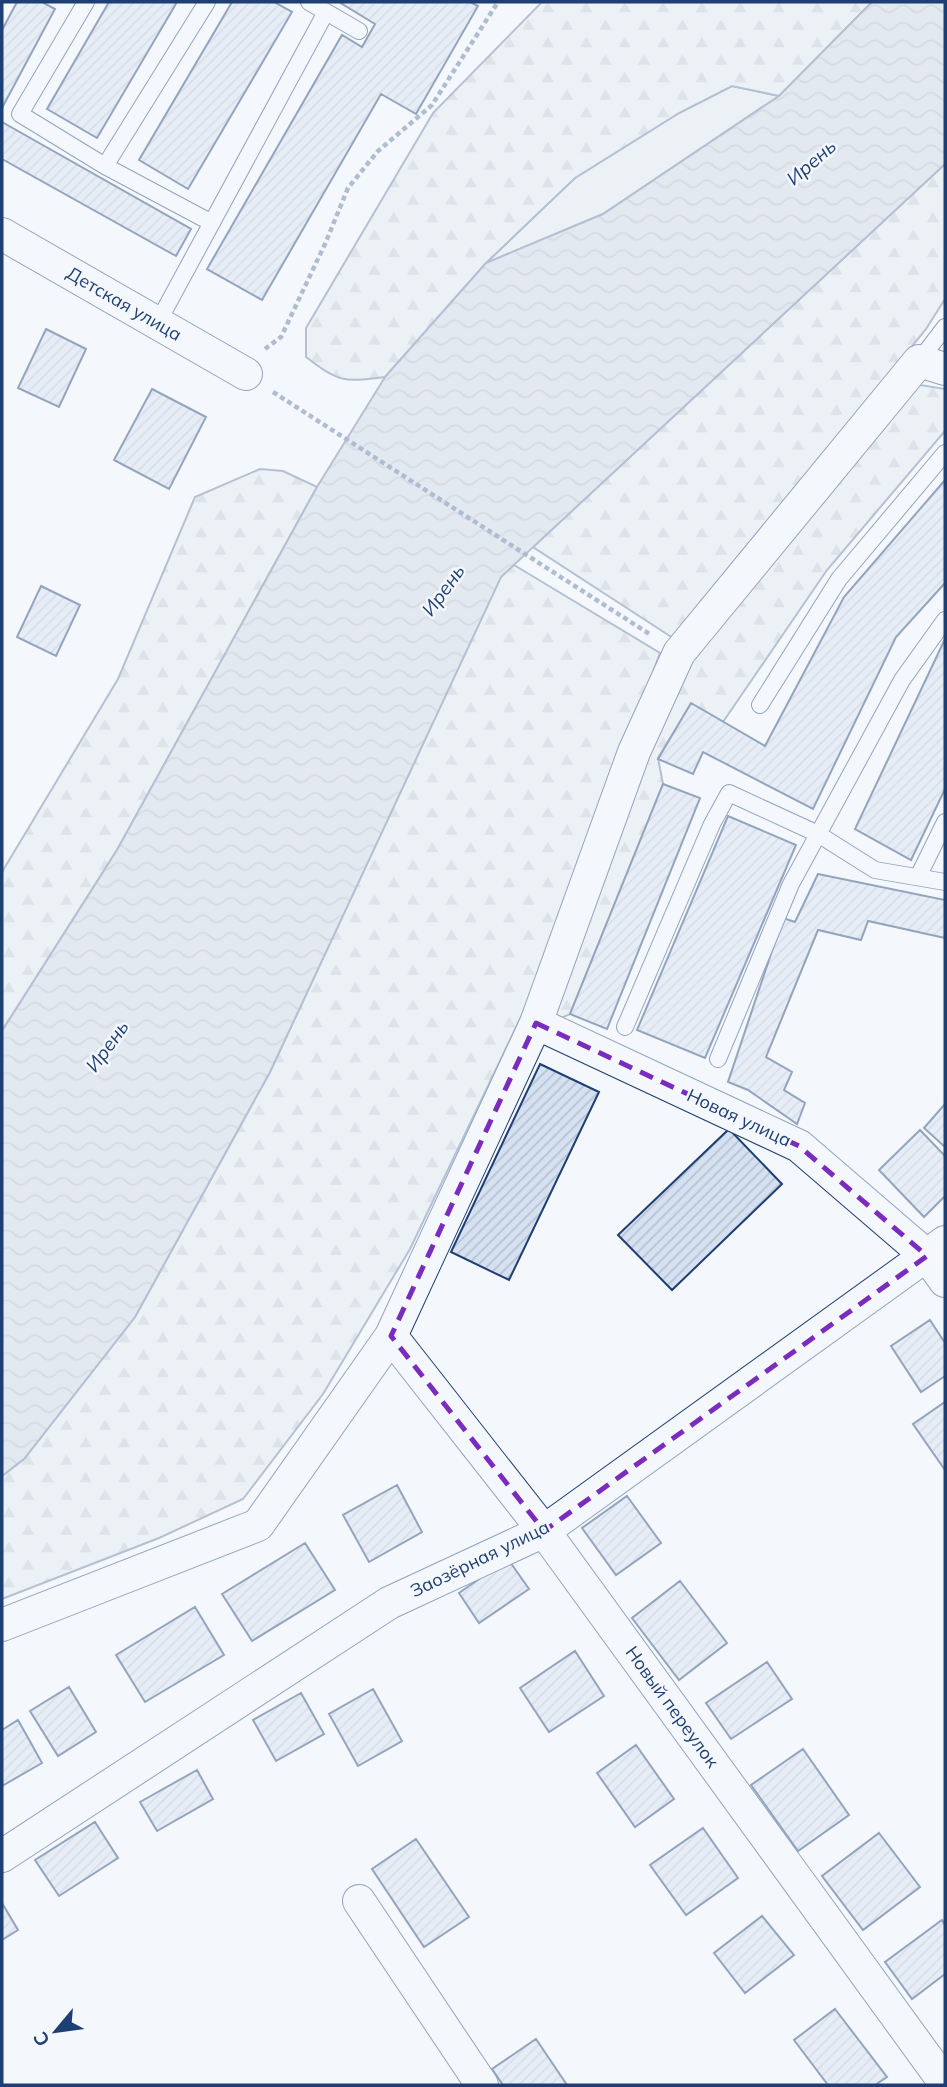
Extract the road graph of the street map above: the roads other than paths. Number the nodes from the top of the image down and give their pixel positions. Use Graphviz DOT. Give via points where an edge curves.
graph roads {
  1 [pos="86,2"];
  2 [pos="207,2"];
  3 [pos="309,2"];
  4 [pos="326,12"];
  5 [pos="359,31"];
  6 [pos="106,166"];
  7 [pos="212,223"];
  8 [pos="2,234"];
  9 [pos="157,324"];
  10 [pos="945,327"];
  11 [pos="932,365"];
  12 [pos="240,372"];
  13 [pos="945,453"];
  14 [pos="945,620"];
  15 [pos="760,705"];
  16 [pos="945,822"];
  17 [pos="818,834"];
  18 [pos="918,877"];
  19 [pos="945,882"];
  20 [pos="536,1023"];
  21 [pos="625,1027"];
  22 [pos="718,1059"];
  23 [pos="939,1260"];
  24 [pos="391,1336"];
  25 [pos="544,1531"];
  26 [pos="2,1625"];
  27 [pos="2,1856"];
  28 [pos="359,1901"];
  29 [pos="945,2083"];
  30 [pos="482,2085"];
  1 -- 6 [label="lane" via="20,114"];
  2 -- 6 [label="lane"];
  3 -- 4 [label="lane"];
  4 -- 5 [label="lane"];
  4 -- 7 [label="lane"];
  6 -- 7 [label="lane"];
  7 -- 9 [label="lane"];
  8 -- 9 [label="street, Детская улица"];
  9 -- 12 [label="street, Детская улица"];
  10 -- 11 [label="lane"];
  11 -- 20 [label="street" via="679,653 634,751"];
  13 -- 15 [label="lane" via="839,579"];
  14 -- 17 [label="lane" via="902,680"];
  16 -- 18 [label="lane"];
  17 -- 18 [label="lane" via="875,870"];
  17 -- 21 [label="lane" via="729,793"];
  17 -- 22 [label="lane" via="791,884"];
  18 -- 19 [label="lane"];
  20 -- 23 [label="street, Новая улица" via="799,1146"];
  20 -- 24 [label="street"];
  23 -- 25 [label="street, Заозёрная улица"];
  24 -- 25 [label="street, Новый переулок"];
  24 -- 26 [label="street" via="258,1525"];
  25 -- 27 [label="street, Заозёрная улица" via="389,1603"];
  25 -- 29 [label="street, Новый переулок"];
  28 -- 30 [label="street"];
}
